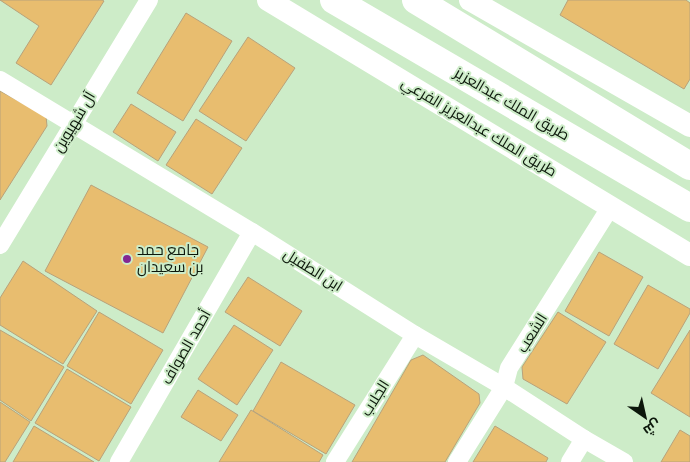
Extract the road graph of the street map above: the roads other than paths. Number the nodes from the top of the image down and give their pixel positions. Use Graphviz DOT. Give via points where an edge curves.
graph roads {
  1 [pos="149,0"];
  2 [pos="268,0"];
  3 [pos="334,0"];
  4 [pos="416,0"];
  5 [pos="470,0"];
  6 [pos="0,80"];
  7 [pos="687,119"];
  8 [pos="72,124"];
  9 [pos="690,166"];
  10 [pos="611,206"];
  11 [pos="690,208"];
  12 [pos="252,232"];
  13 [pos="0,245"];
  14 [pos="690,255"];
  15 [pos="415,335"];
  16 [pos="504,387"];
  17 [pos="584,439"];
  18 [pos="120,462"];
  19 [pos="335,462"];
  20 [pos="457,462"];
  21 [pos="570,462"];
  22 [pos="624,462"];
  1 -- 8 [label="street, آل شهيوين"];
  2 -- 10 [label="street, طريق الملك عبدالعزيز الفرعي"];
  3 -- 11 [label="main road, طريق الملك عبدالعزيز"];
  4 -- 9 [label="main road"];
  5 -- 7 [label="street"];
  6 -- 8 [label="street, ابن الطفيل"];
  8 -- 12 [label="street, ابن الطفيل"];
  8 -- 13 [label="street, آل شهيوين"];
  10 -- 14 [label="street, طريق الملك عبدالعزيز الفرعي"];
  10 -- 16 [label="street, الشعب" via="509,368"];
  12 -- 15 [label="street, ابن الطفيل"];
  12 -- 18 [label="street, أحمد الصواف"];
  15 -- 16 [label="street, ابن الطفيل"];
  15 -- 19 [label="street, الجلاب"];
  16 -- 17 [label="street, ابن الطفيل"];
  16 -- 20 [label="street, الشعب"];
  17 -- 21 [label="street"];
  17 -- 22 [label="street, ابن الطفيل"];
}
